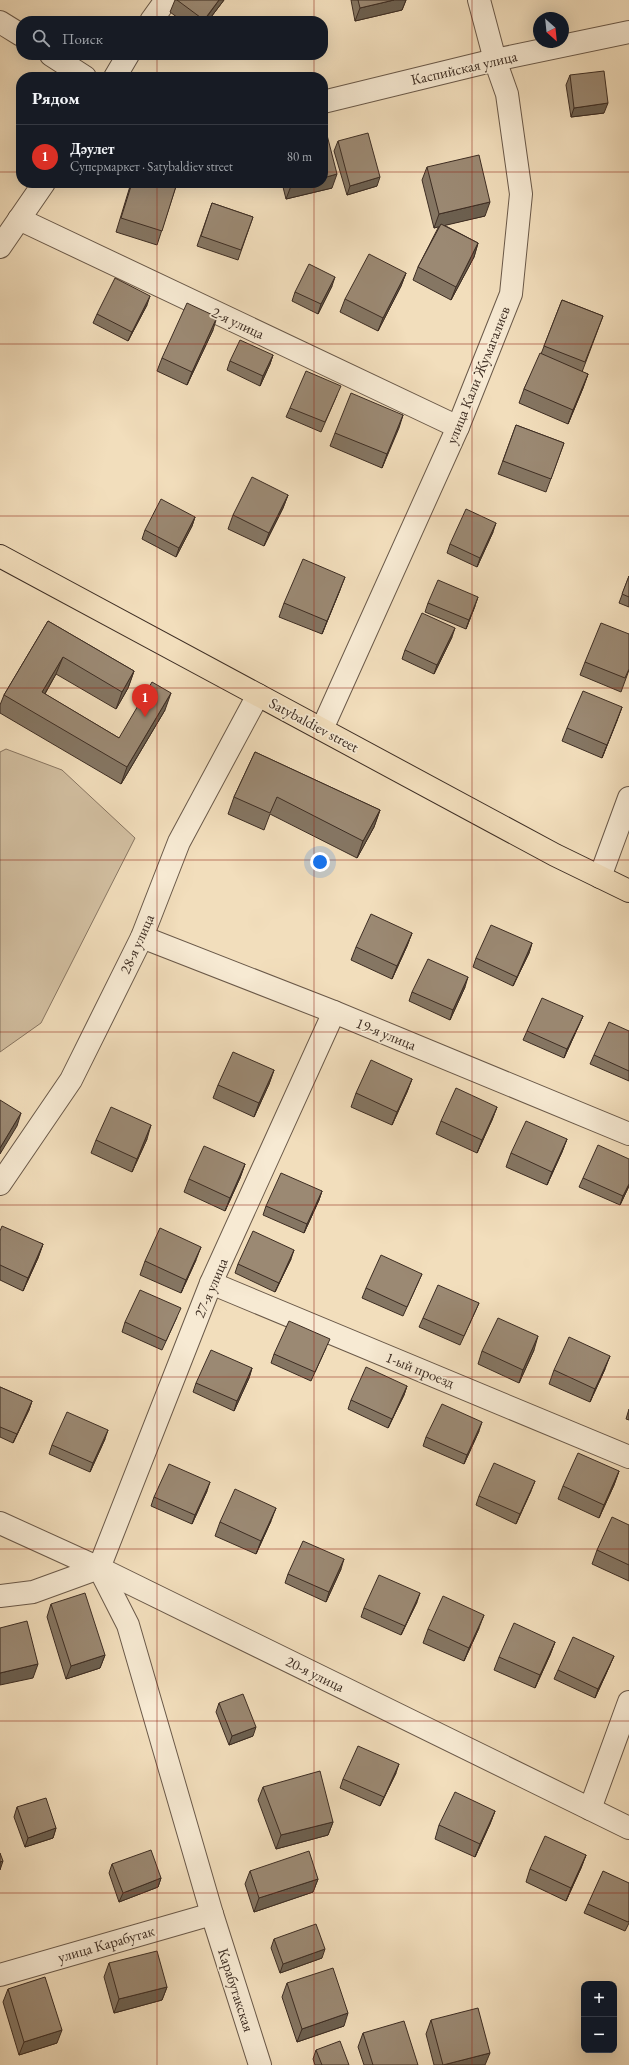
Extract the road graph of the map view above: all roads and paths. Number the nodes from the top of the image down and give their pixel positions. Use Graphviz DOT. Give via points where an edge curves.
graph roads {
  1 [pos="166,0"];
  2 [pos="479,0"];
  3 [pos="155,16"];
  4 [pos="0,22"];
  5 [pos="16,32"];
  6 [pos="629,32"];
  7 [pos="59,60"];
  8 [pos="125,60"];
  9 [pos="494,60"];
  10 [pos="77,72"];
  11 [pos="118,72"];
  12 [pos="328,101"];
  13 [pos="41,188"];
  14 [pos="19,219"];
  15 [pos="0,246"];
  16 [pos="458,427"];
  17 [pos="0,556"];
  18 [pos="258,695"];
  19 [pos="322,729"];
  20 [pos="629,798"];
  21 [pos="600,876"];
  22 [pos="629,891"];
  23 [pos="142,937"];
  24 [pos="334,1012"];
  25 [pos="629,1134"];
  26 [pos="0,1184"];
  27 [pos="211,1284"];
  28 [pos="629,1457"];
  29 [pos="0,1523"];
  30 [pos="99,1568"];
  31 [pos="0,1596"];
  32 [pos="629,1702"];
  33 [pos="590,1809"];
  34 [pos="629,1828"];
  35 [pos="212,1914"];
  36 [pos="0,1975"];
  37 [pos="260,2065"];
  1 -- 3 [label="street"];
  2 -- 9 [label="street, улица Кали Жумагалиев"];
  4 -- 5 [label="street"];
  6 -- 9 [label="street, Каспийская улица"];
  7 -- 10 [label="street"];
  8 -- 11 [label="street"];
  9 -- 12 [label="street, Каспийская улица"];
  9 -- 16 [label="street, улица Кали Жумагалиев" via="507,94 521,194 512,286"];
  13 -- 14 [label="street"];
  14 -- 15 [label="street"];
  14 -- 16 [label="street, 2-я улица"];
  16 -- 19 [label="street, улица Кали Жумагалиев"];
  17 -- 18 [label="main road, Satybaldiev street"];
  18 -- 19 [label="main road, Satybaldiev street"];
  18 -- 23 [label="street, 28-я улица" via="179,842"];
  19 -- 21 [label="main road, Satybaldiev street" via="554,855"];
  20 -- 21 [label="street"];
  21 -- 22 [label="main road, Satybaldiev street"];
  23 -- 24 [label="street, 19-я улица"];
  23 -- 26 [label="street, 28-я улица" via="71,1080"];
  24 -- 25 [label="street, 19-я улица"];
  24 -- 27 [label="street, 27-я улица"];
  27 -- 28 [label="street, 1-ый проезд"];
  27 -- 30 [label="street, 27-я улица"];
  29 -- 30 [label="street, 20-я улица"];
  30 -- 31 [label="street" via="33,1592"];
  30 -- 33 [label="street, 20-я улица"];
  30 -- 35 [label="street, Карабутакская" via="128,1625"];
  32 -- 33 [label="street"];
  33 -- 34 [label="street, 20-я улица"];
  35 -- 36 [label="street, улица Карабутак"];
  35 -- 37 [label="street, Карабутакская"];
}
